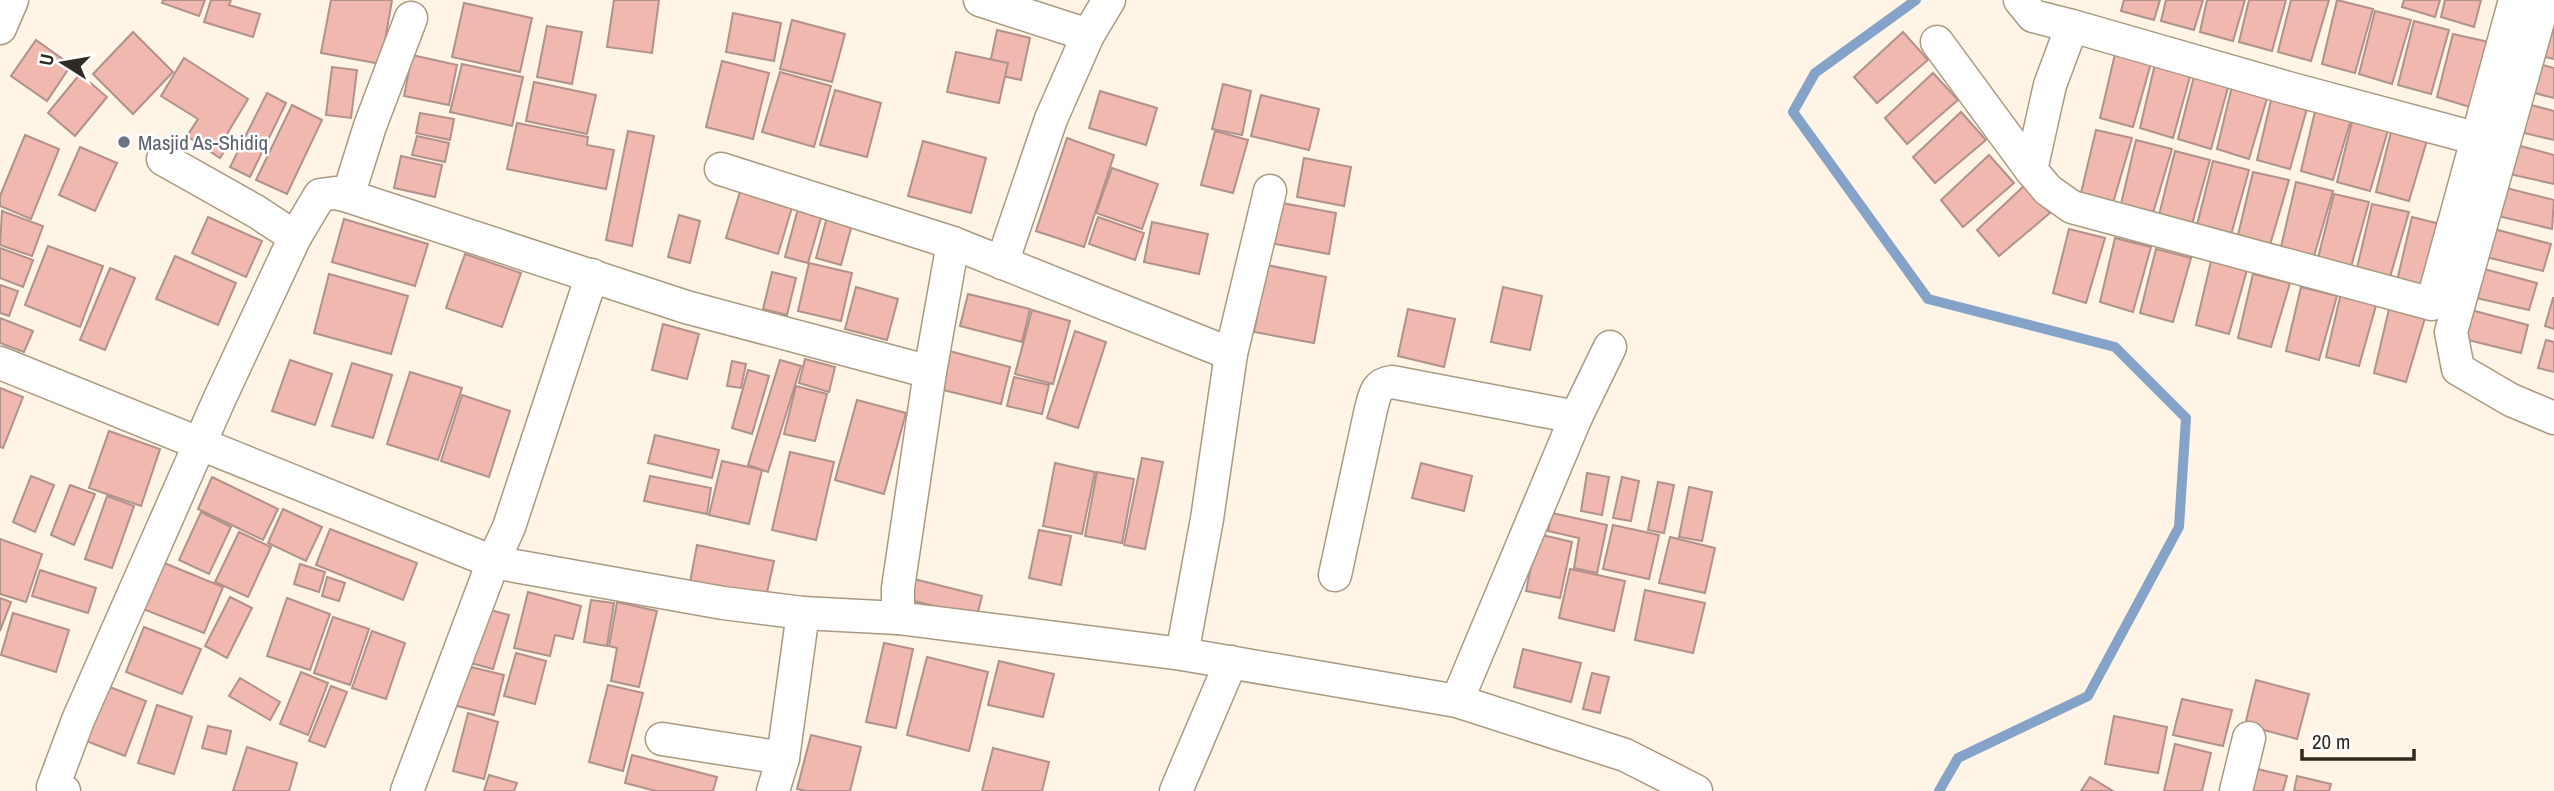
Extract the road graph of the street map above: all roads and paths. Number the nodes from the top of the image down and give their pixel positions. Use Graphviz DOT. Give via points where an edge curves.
graph roads {
  1 [pos="12,0"];
  2 [pos="980,0"];
  3 [pos="1109,0"];
  4 [pos="2020,0"];
  5 [pos="2515,0"];
  6 [pos="2544,0"];
  7 [pos="411,18"];
  8 [pos="2072,26"];
  9 [pos="0,28"];
  10 [pos="1088,35"];
  11 [pos="1937,42"];
  12 [pos="2489,142"];
  13 [pos="163,159"];
  14 [pos="721,169"];
  15 [pos="2031,170"];
  16 [pos="1270,191"];
  17 [pos="348,196"];
  18 [pos="295,237"];
  19 [pos="953,243"];
  20 [pos="1002,263"];
  21 [pos="592,275"];
  22 [pos="1610,347"];
  23 [pos="1231,354"];
  24 [pos="0,363"];
  25 [pos="930,372"];
  26 [pos="1576,417"];
  27 [pos="2554,418"];
  28 [pos="208,425"];
  29 [pos="500,547"];
  30 [pos="1335,575"];
  31 [pos="898,604"];
  32 [pos="803,613"];
  33 [pos="1182,654"];
  34 [pos="1231,662"];
  35 [pos="1457,701"];
  36 [pos="2249,738"];
  37 [pos="662,739"];
  38 [pos="783,758"];
  39 [pos="56,790"];
  40 [pos="407,791"];
  41 [pos="773,791"];
  42 [pos="1176,791"];
  43 [pos="1696,791"];
  44 [pos="2236,791"];
  1 -- 9 [label="street"];
  2 -- 10 [label="street"];
  3 -- 10 [label="street"];
  4 -- 8 [label="street" via="2033,16"];
  5 -- 12 [label="street"];
  6 -- 12 [label="street"];
  7 -- 17 [label="street"];
  8 -- 12 [label="street"];
  8 -- 15 [label="street" via="2050,85"];
  10 -- 20 [label="street" via="1051,119"];
  11 -- 15 [label="street"];
  12 -- 15 [label="street" via="2432,304 2072,207"];
  12 -- 27 [label="street" via="2451,332 2458,369 2511,400"];
  13 -- 18 [label="street"];
  14 -- 19 [label="street"];
  16 -- 23 [label="street"];
  17 -- 18 [label="street" via="320,195"];
  17 -- 21 [label="street"];
  18 -- 28 [label="street"];
  19 -- 20 [label="street"];
  19 -- 25 [label="street"];
  20 -- 23 [label="street"];
  21 -- 25 [label="street" via="686,307"];
  21 -- 29 [label="street"];
  22 -- 26 [label="street"];
  23 -- 33 [label="street"];
  24 -- 28 [label="street"];
  25 -- 31 [label="street"];
  26 -- 30 [label="street" via="1383,383 1376,389"];
  26 -- 35 [label="street"];
  28 -- 29 [label="street" via="305,485"];
  28 -- 39 [label="street" via="78,720"];
  29 -- 32 [label="street" via="723,603"];
  29 -- 40 [label="street"];
  31 -- 32 [label="street"];
  31 -- 33 [label="street"];
  32 -- 38 [label="street"];
  33 -- 34 [label="street"];
  34 -- 35 [label="street"];
  34 -- 42 [label="street"];
  35 -- 43 [label="street" via="1625,755"];
  36 -- 44 [label="street"];
  37 -- 38 [label="street"];
  38 -- 41 [label="street"];
}
